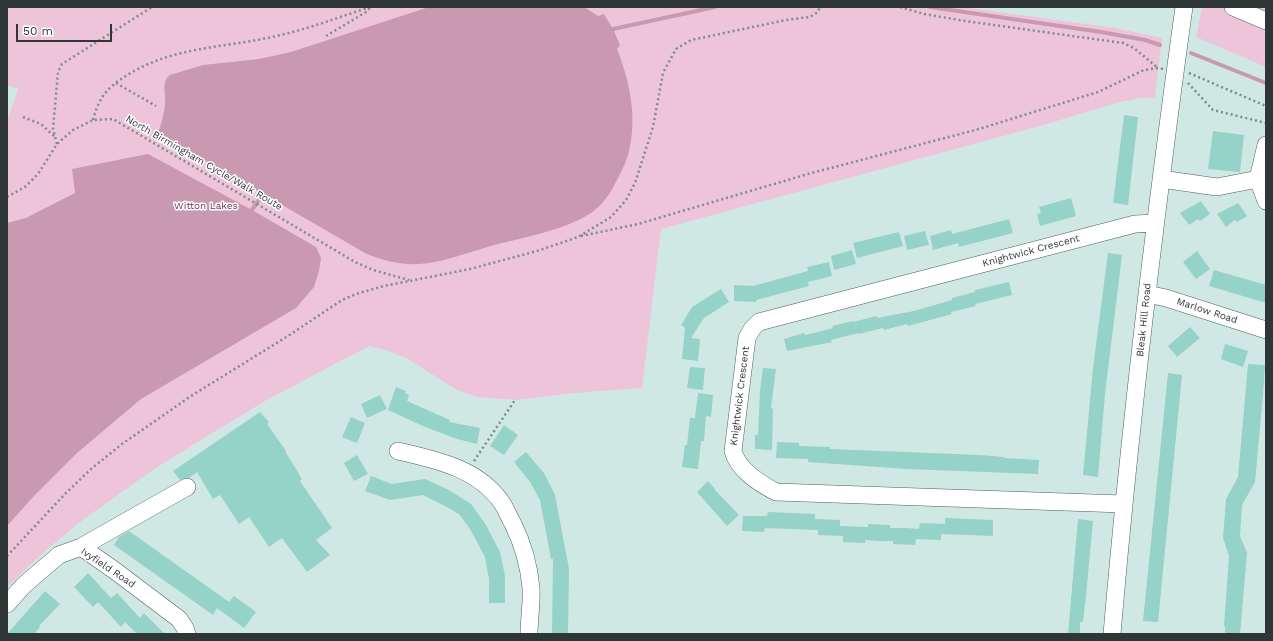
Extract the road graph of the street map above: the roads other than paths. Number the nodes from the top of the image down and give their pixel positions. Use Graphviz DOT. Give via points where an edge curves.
graph roads {
  1 [pos="1184,7"];
  2 [pos="1233,7"];
  3 [pos="1266,21"];
  4 [pos="1266,145"];
  5 [pos="1161,179"];
  6 [pos="1258,179"];
  7 [pos="1266,201"];
  8 [pos="1155,223"];
  9 [pos="1147,294"];
  10 [pos="1266,330"];
  11 [pos="398,451"];
  12 [pos="187,487"];
  13 [pos="1123,504"];
  14 [pos="81,547"];
  15 [pos="7,604"];
  16 [pos="187,634"];
  17 [pos="529,634"];
  18 [pos="1112,634"];
  1 -- 5 [label="street, Bleak Hill Road" via="1182,72"];
  2 -- 3 [label="street"];
  4 -- 6 [label="street"];
  5 -- 6 [label="street" via="1217,187"];
  5 -- 8 [label="street, Bleak Hill Road"];
  6 -- 7 [label="street"];
  8 -- 9 [label="street, Bleak Hill Road"];
  8 -- 13 [label="street, Knightwick Crescent" via="1135,224 759,322 747,338 733,451 739,464 758,482 776,492"];
  9 -- 10 [label="street, Marlow Road"];
  9 -- 13 [label="street, Bleak Hill Road"];
  11 -- 17 [label="street" via="446,463 466,472 493,492 502,503 521,541 529,571"];
  12 -- 14 [label="street"];
  13 -- 18 [label="street, Bleak Hill Road"];
  14 -- 15 [label="street, Ivyfield Road" via="59,555 24,585"];
  14 -- 16 [label="street, Ivyfield Road" via="179,619"];
}
